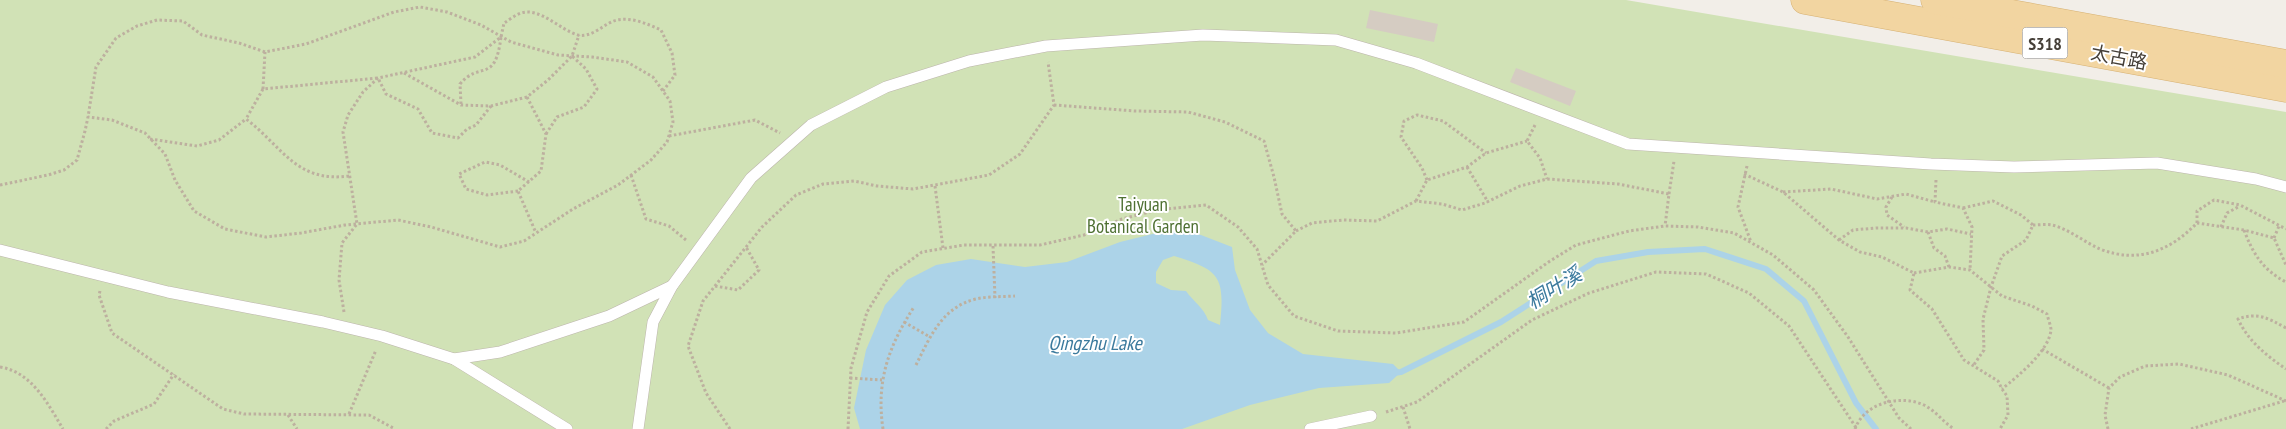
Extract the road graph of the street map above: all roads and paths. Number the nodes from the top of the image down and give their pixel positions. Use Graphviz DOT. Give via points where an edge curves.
graph roads {
  1 [pos="1805,0"];
  2 [pos="1935,0"];
  3 [pos="579,35"];
  4 [pos="501,36"];
  5 [pos="1046,46"];
  6 [pos="265,52"];
  7 [pos="572,56"];
  8 [pos="2286,64"];
  9 [pos="404,73"];
  10 [pos="378,78"];
  11 [pos="2286,88"];
  12 [pos="263,89"];
  13 [pos="663,91"];
  14 [pos="527,96"];
  15 [pos="461,105"];
  16 [pos="1054,105"];
  17 [pos="491,106"];
  18 [pos="1543,112"];
  19 [pos="88,117"];
  20 [pos="246,119"];
  21 [pos="546,134"];
  22 [pos="668,136"];
  23 [pos="150,139"];
  24 [pos="794,140"];
  25 [pos="1527,141"];
  26 [pos="1676,148"];
  27 [pos="1753,152"];
  28 [pos="1486,153"];
  29 [pos="1938,164"];
  30 [pos="1467,167"];
  31 [pos="1744,174"];
  32 [pos="631,175"];
  33 [pos="349,176"];
  34 [pos="1547,179"];
  35 [pos="1427,180"];
  36 [pos="529,182"];
  37 [pos="0,185"];
  38 [pos="935,186"];
  39 [pos="2286,187"];
  40 [pos="518,190"];
  41 [pos="1783,192"];
  42 [pos="1669,194"];
  43 [pos="1892,196"];
  44 [pos="1416,201"];
  45 [pos="1488,202"];
  46 [pos="1935,202"];
  47 [pos="2240,205"];
  48 [pos="1963,208"];
  49 [pos="357,224"];
  50 [pos="2197,224"];
  51 [pos="2033,225"];
  52 [pos="1665,226"];
  53 [pos="2221,226"];
  54 [pos="2279,226"];
  55 [pos="1906,228"];
  56 [pos="2286,229"];
  57 [pos="2244,230"];
  58 [pos="1296,231"];
  59 [pos="1928,232"];
  60 [pos="536,233"];
  61 [pos="1972,234"];
  62 [pos="2274,238"];
  63 [pos="1840,240"];
  64 [pos="1751,243"];
  65 [pos="994,246"];
  66 [pos="746,247"];
  67 [pos="943,248"];
  68 [pos="0,250"];
  69 [pos="696,253"];
  70 [pos="2286,264"];
  71 [pos="1262,265"];
  72 [pos="1949,267"];
  73 [pos="1970,270"];
  74 [pos="1914,273"];
  75 [pos="102,275"];
  76 [pos="2286,282"];
  77 [pos="672,286"];
  78 [pos="715,286"];
  79 [pos="1991,287"];
  80 [pos="1015,296"];
  81 [pos="995,298"];
  82 [pos="914,307"];
  83 [pos="904,322"];
  84 [pos="346,328"];
  85 [pos="2286,328"];
  86 [pos="382,336"];
  87 [pos="930,337"];
  88 [pos="2042,349"];
  89 [pos="454,359"];
  90 [pos="916,365"];
  91 [pos="1973,366"];
  92 [pos="0,367"];
  93 [pos="2286,369"];
  94 [pos="174,374"];
  95 [pos="850,378"];
  96 [pos="882,380"];
  97 [pos="2002,388"];
  98 [pos="2109,388"];
  99 [pos="2286,400"];
  100 [pos="1403,407"];
  101 [pos="288,414"];
  102 [pos="349,414"];
  103 [pos="1371,416"];
  104 [pos="63,429"];
  105 [pos="106,429"];
  106 [pos="297,429"];
  107 [pos="395,429"];
  108 [pos="567,429"];
  109 [pos="638,429"];
  110 [pos="730,429"];
  111 [pos="848,429"];
  112 [pos="883,429"];
  113 [pos="1310,429"];
  114 [pos="1410,429"];
  115 [pos="1856,429"];
  116 [pos="1911,429"];
  117 [pos="1954,429"];
  118 [pos="2000,429"];
  119 [pos="2108,429"];
  120 [pos="2191,429"];
  1 -- 11 [label="main road, 太古路 / S318"];
  2 -- 8 [label="main road, 太古路 / S318"];
  3 -- 4 [label="path" via="540,15 522,13 504,23"];
  3 -- 7 [label="path"];
  3 -- 13 [label="path" via="595,32 616,20 638,20 662,30 672,53 675,75"];
  4 -- 6 [label="path" via="481,24 420,7 394,12 306,44"];
  4 -- 7 [label="path" via="558,56"];
  4 -- 9 [label="path" via="475,57"];
  4 -- 15 [label="path" via="499,56 489,70 465,78 460,84"];
  5 -- 16 [label="path"];
  5 -- 18 [label="lane" via="1203,35 1336,40 1416,63"];
  5 -- 24 [label="lane" via="968,61 886,87 811,125"];
  6 -- 12 [label="path"];
  6 -- 19 [label="path" via="202,35 183,21 157,20 137,26 116,38 96,67"];
  7 -- 13 [label="path" via="627,62 653,77"];
  7 -- 14 [label="path"];
  7 -- 21 [label="path" via="586,69 597,89 584,107 557,117"];
  9 -- 10 [label="path"];
  9 -- 15 [label="path"];
  10 -- 12 [label="path"];
  10 -- 17 [label="path" via="386,94 418,109 432,133 458,138 476,125"];
  10 -- 33 [label="path" via="363,92 348,115 343,132"];
  12 -- 20 [label="path"];
  13 -- 22 [label="path" via="670,101 673,122"];
  14 -- 17 [label="path"];
  14 -- 21 [label="path"];
  15 -- 17 [label="path"];
  16 -- 38 [label="path" via="1020,154 989,176"];
  16 -- 58 [label="path" via="1188,112 1225,122 1264,140 1282,214"];
  18 -- 25 [label="path"];
  18 -- 26 [label="lane" via="1628,144"];
  19 -- 23 [label="path" via="112,120 144,133"];
  19 -- 37 [label="path" via="77,160 56,173"];
  20 -- 23 [label="path" via="219,140 197,146"];
  20 -- 33 [label="path" via="265,133 282,153 311,174 332,179"];
  21 -- 36 [label="path" via="541,171"];
  22 -- 24 [label="path" via="756,120"];
  22 -- 32 [label="path" via="667,142 651,160"];
  23 -- 49 [label="path" via="164,154 194,211 225,229 266,237"];
  24 -- 69 [label="lane" via="751,178"];
  25 -- 28 [label="path"];
  25 -- 34 [label="path" via="1540,158"];
  26 -- 27 [label="lane"];
  26 -- 42 [label="path"];
  27 -- 29 [label="lane"];
  27 -- 31 [label="path"];
  28 -- 30 [label="path"];
  28 -- 35 [label="path" via="1443,121 1417,115 1404,121 1401,137"];
  29 -- 39 [label="lane" via="2014,167 2156,163"];
  29 -- 46 [label="path"];
  30 -- 35 [label="path"];
  30 -- 45 [label="path"];
  31 -- 41 [label="path"];
  31 -- 64 [label="path" via="1738,207"];
  32 -- 60 [label="path"];
  32 -- 69 [label="path" via="646,218 669,226 684,237"];
  33 -- 49 [label="path"];
  34 -- 42 [label="path" via="1618,184"];
  34 -- 45 [label="path" via="1520,186"];
  35 -- 44 [label="path"];
  36 -- 40 [label="path"];
  36 -- 40 [label="path" via="500,165 485,162 460,174 466,189 487,195"];
  38 -- 66 [label="path" via="913,189 854,181 823,184 796,195"];
  38 -- 67 [label="path"];
  40 -- 60 [label="path"];
  41 -- 43 [label="path" via="1831,189 1877,199"];
  41 -- 63 [label="path"];
  42 -- 52 [label="path"];
  43 -- 46 [label="path" via="1906,194"];
  43 -- 55 [label="path" via="1886,207 1887,214"];
  44 -- 45 [label="path" via="1462,210"];
  44 -- 58 [label="path" via="1377,221 1312,222"];
  46 -- 48 [label="path"];
  47 -- 50 [label="path" via="2214,200 2197,210"];
  47 -- 53 [label="path" via="2227,213"];
  47 -- 54 [label="path"];
  48 -- 51 [label="path" via="1993,201 2021,214"];
  48 -- 61 [label="path" via="1972,226"];
  49 -- 60 [label="path" via="398,220 500,247 524,241"];
  49 -- 84 [label="path" via="342,243 339,280"];
  50 -- 51 [label="path" via="2182,238 2153,254 2101,250 2052,225"];
  50 -- 53 [label="path"];
  51 -- 79 [label="path" via="2026,240 2002,256"];
  52 -- 64 [label="path" via="1734,233"];
  52 -- 71 [label="path" via="1629,231 1576,245 1464,322 1396,333 1338,331 1294,316 1268,285"];
  53 -- 57 [label="path"];
  54 -- 56 [label="path"];
  54 -- 62 [label="path"];
  55 -- 59 [label="path"];
  55 -- 63 [label="path" via="1853,230"];
  57 -- 62 [label="path"];
  57 -- 76 [label="path" via="2252,250 2266,268"];
  58 -- 71 [label="path"];
  59 -- 61 [label="path" via="1947,228"];
  59 -- 72 [label="path" via="1934,248 1945,256"];
  61 -- 73 [label="path"];
  62 -- 70 [label="path"];
  63 -- 74 [label="path" via="1860,252 1882,257"];
  64 -- 116 [label="path" via="1773,255 1814,290 1899,418"];
  65 -- 67 [label="path"];
  65 -- 71 [label="path" via="1040,245 1084,236 1122,219 1148,212 1206,204 1238,227 1257,249"];
  65 -- 81 [label="path"];
  66 -- 78 [label="path"];
  66 -- 78 [label="path" via="759,270 738,290"];
  67 -- 95 [label="path" via="922,252 889,276 867,312"];
  68 -- 75 [label="lane"];
  69 -- 77 [label="lane"];
  72 -- 73 [label="path"];
  72 -- 74 [label="path"];
  73 -- 79 [label="path"];
  74 -- 91 [label="path" via="1910,290 1932,309 1964,360"];
  75 -- 84 [label="lane" via="168,292"];
  75 -- 94 [label="path" via="99,295 112,333"];
  77 -- 89 [label="lane" via="609,316 500,352"];
  77 -- 109 [label="lane" via="653,322"];
  78 -- 110 [label="path" via="703,301 688,346 706,393"];
  79 -- 88 [label="path" via="2002,296 2046,314 2051,330"];
  79 -- 91 [label="path" via="1983,319 1984,350"];
  80 -- 81 [label="path"];
  81 -- 87 [label="path" via="977,299 952,308"];
  82 -- 83 [label="path"];
  83 -- 87 [label="path"];
  83 -- 96 [label="path"];
  84 -- 86 [label="lane"];
  85 -- 93 [label="path" via="2268,318 2251,314 2238,320 2244,332"];
  86 -- 89 [label="lane"];
  86 -- 102 [label="path"];
  87 -- 90 [label="path"];
  88 -- 97 [label="path"];
  88 -- 98 [label="path"];
  89 -- 108 [label="lane"];
  91 -- 97 [label="path" via="1998,381"];
  92 -- 104 [label="path" via="28,379"];
  94 -- 101 [label="path" via="222,409 244,414"];
  94 -- 105 [label="path" via="154,404 114,421"];
  95 -- 96 [label="path"];
  95 -- 111 [label="path"];
  96 -- 112 [label="path" via="879,404"];
  97 -- 118 [label="path" via="2007,396 2008,415"];
  98 -- 99 [label="path" via="2120,377 2145,366 2179,364 2228,375"];
  98 -- 119 [label="path" via="2105,415"];
  99 -- 120 [label="path"];
  100 -- 103 [label="path"];
  100 -- 114 [label="path"];
  100 -- 115 [label="path" via="1417,402 1532,320 1590,293 1656,272 1706,274 1749,293 1789,326"];
  101 -- 102 [label="path"];
  101 -- 106 [label="path"];
  102 -- 107 [label="path" via="369,415"];
  103 -- 113 [label="lane"];
  115 -- 117 [label="path, bridge" via="1858,421 1871,408 1899,400 1922,404"];
}
